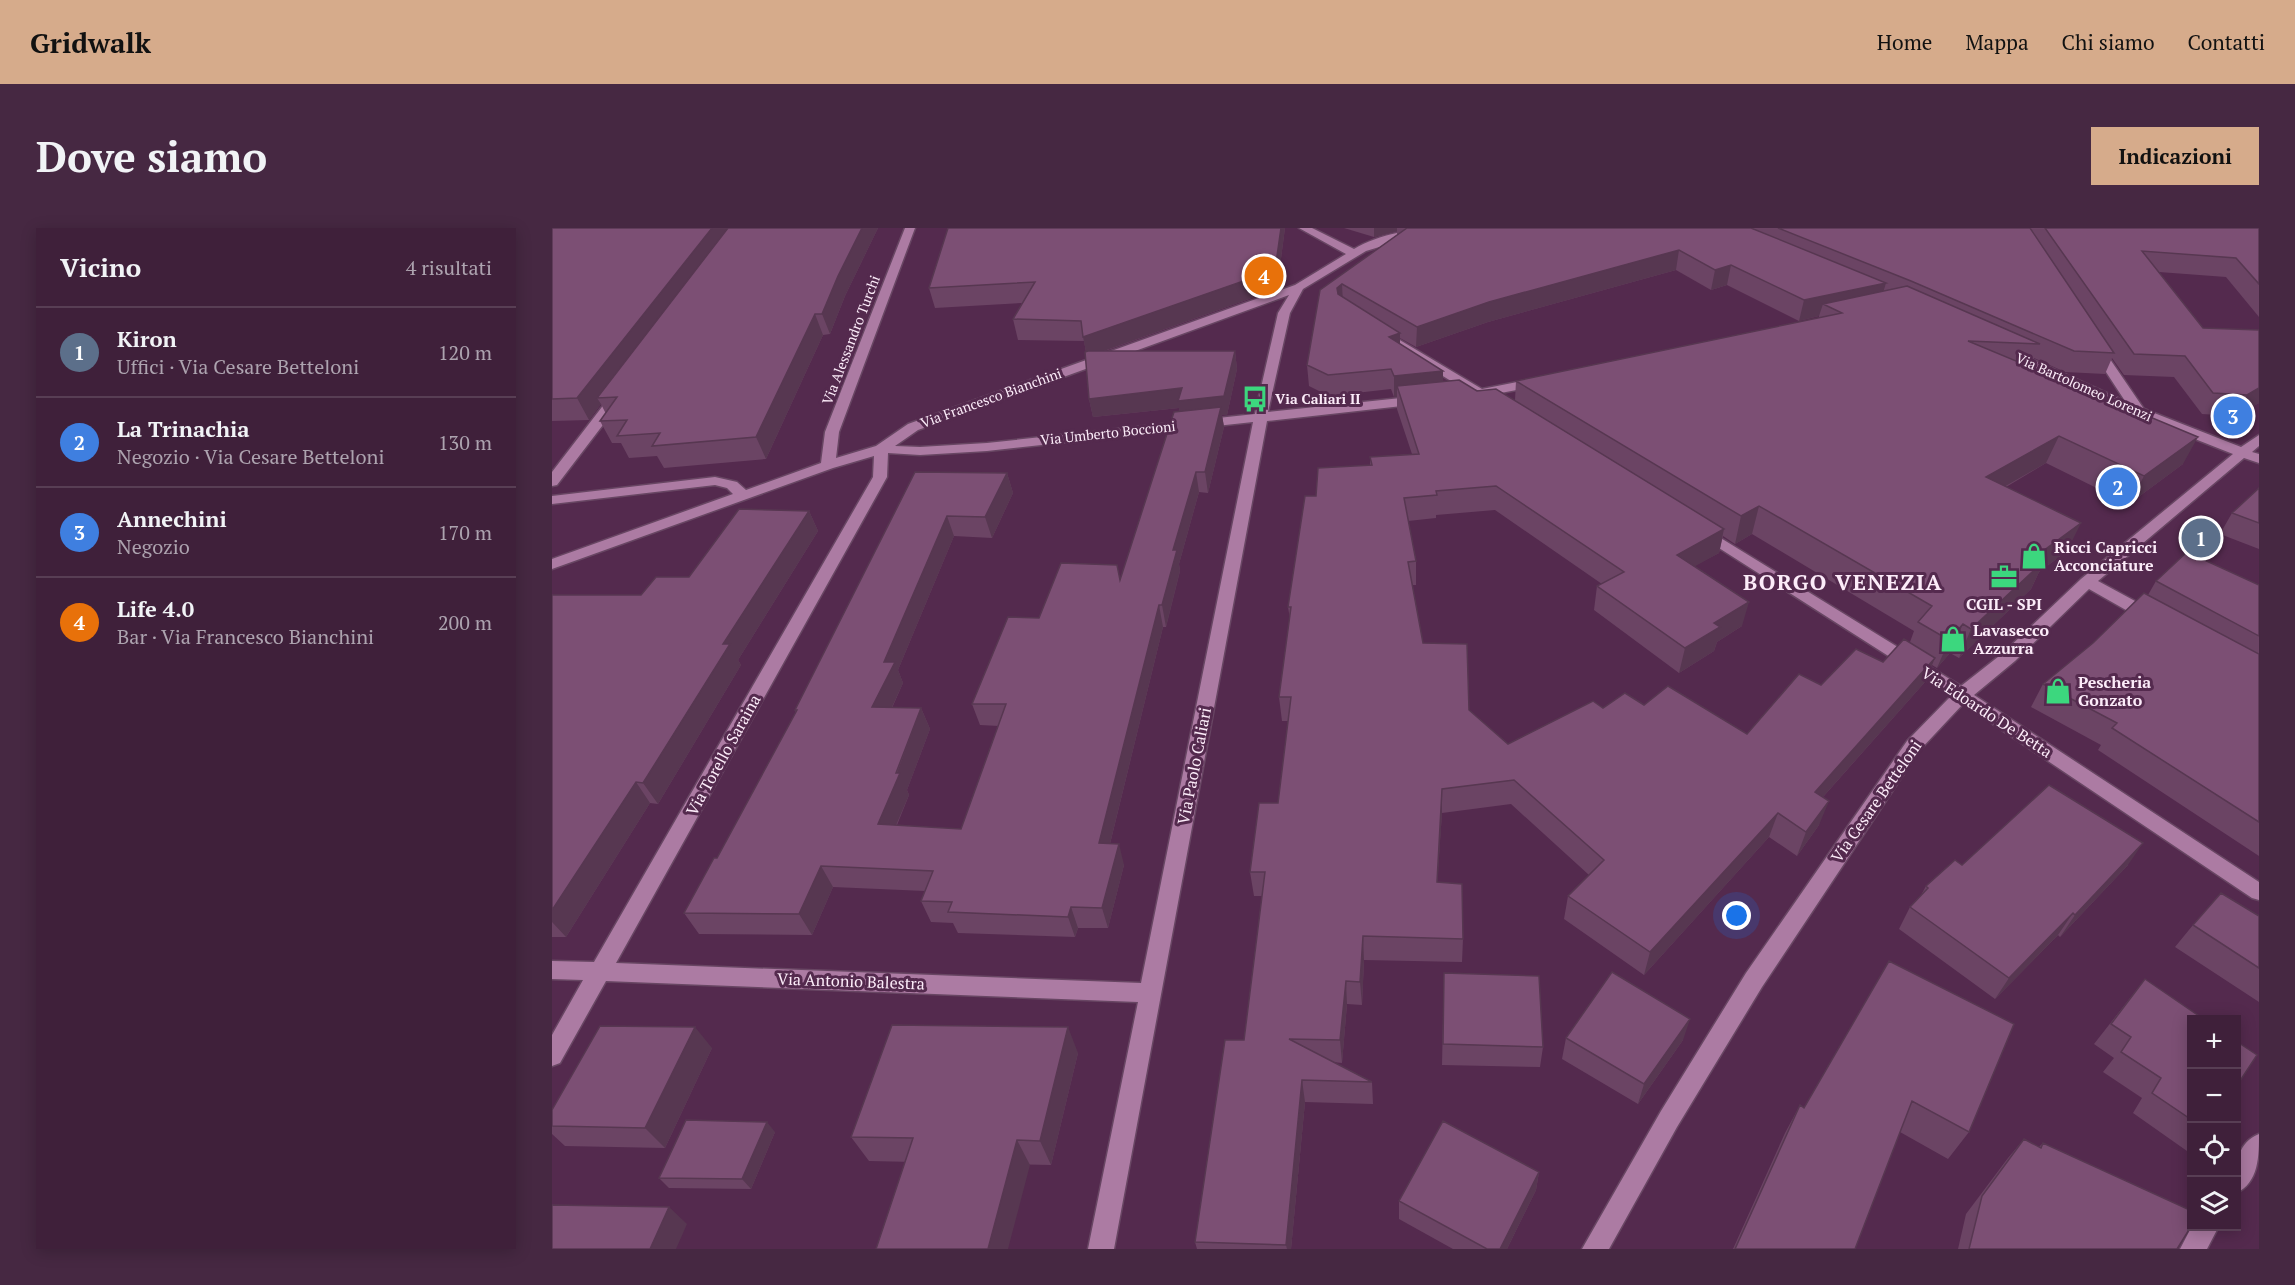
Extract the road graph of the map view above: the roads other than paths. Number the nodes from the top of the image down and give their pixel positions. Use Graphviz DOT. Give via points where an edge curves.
graph roads {
  1 [pos="910,228"];
  2 [pos="1304,228"];
  3 [pos="1437,228"];
  4 [pos="1353,253"];
  5 [pos="1299,287"];
  6 [pos="1373,328"];
  7 [pos="2090,338"];
  8 [pos="1998,349"];
  9 [pos="630,379"];
  10 [pos="1551,379"];
  11 [pos="1481,394"];
  12 [pos="1458,396"];
  13 [pos="1435,398"];
  14 [pos="1501,406"];
  15 [pos="2139,412"];
  16 [pos="1261,417"];
  17 [pos="2259,439"];
  18 [pos="881,449"];
  19 [pos="2241,453"];
  20 [pos="2259,459"];
  21 [pos="828,465"];
  22 [pos="552,482"];
  23 [pos="743,495"];
  24 [pos="552,500"];
  25 [pos="1690,525"];
  26 [pos="552,564"];
  27 [pos="2087,582"];
  28 [pos="2166,625"];
  29 [pos="1962,695"];
  30 [pos="2259,892"];
  31 [pos="552,970"];
  32 [pos="601,971"];
  33 [pos="1150,993"];
  34 [pos="552,1056"];
  35 [pos="2259,1145"];
  36 [pos="2239,1177"];
  37 [pos="2204,1231"];
  38 [pos="1101,1249"];
  39 [pos="1595,1249"];
  40 [pos="2193,1249"];
  1 -- 21 [label="street, Via Alessandro Turchi" via="832,432"];
  2 -- 4 [label="street"];
  3 -- 4 [label="street, Via Francesco Bianchini"];
  4 -- 5 [label="street, Via Francesco Bianchini"];
  5 -- 16 [label="street, Via Paolo Caliari" via="1284,313"];
  5 -- 18 [label="street, Via Francesco Bianchini" via="913,427"];
  6 -- 11 [label="street"];
  7 -- 15 [label="street"];
  8 -- 15 [label="street, Via Bartolomeo Lorenzi"];
  9 -- 22 [label="street"];
  10 -- 11 [label="street"];
  11 -- 12 [label="street"];
  11 -- 14 [label="street"];
  13 -- 16 [label="street, Via Umberto Boccioni"];
  15 -- 19 [label="street, Via Bartolomeo Lorenzi"];
  16 -- 18 [label="street, Via Umberto Boccioni" via="987,447"];
  16 -- 33 [label="street, Via Paolo Caliari"];
  17 -- 19 [label="street, Via Cesare Betteloni"];
  18 -- 21 [label="street, Via Francesco Bianchini"];
  18 -- 32 [label="street, Via Torello Saraina" via="880,477"];
  19 -- 20 [label="street, Via Bartolomeo Lorenzi"];
  19 -- 27 [label="street, Via Cesare Betteloni"];
  21 -- 23 [label="street, Via Francesco Bianchini"];
  23 -- 24 [label="street" via="732,485 716,481"];
  23 -- 26 [label="street, Via Francesco Bianchini"];
  25 -- 29 [label="street, Via Edoardo De Betta"];
  27 -- 28 [label="street"];
  27 -- 29 [label="street, Via Cesare Betteloni" via="2009,657"];
  29 -- 30 [label="street, Via Edoardo De Betta"];
  29 -- 39 [label="street, Via Cesare Betteloni" via="1913,746 1754,980"];
  31 -- 32 [label="street, Via Antonio Balestra"];
  32 -- 33 [label="street, Via Antonio Balestra"];
  32 -- 34 [label="street, Via Torello Saraina"];
  33 -- 38 [label="street, Via Paolo Caliari"];
  35 -- 36 [label="street"];
  37 -- 40 [label="street"];
}
